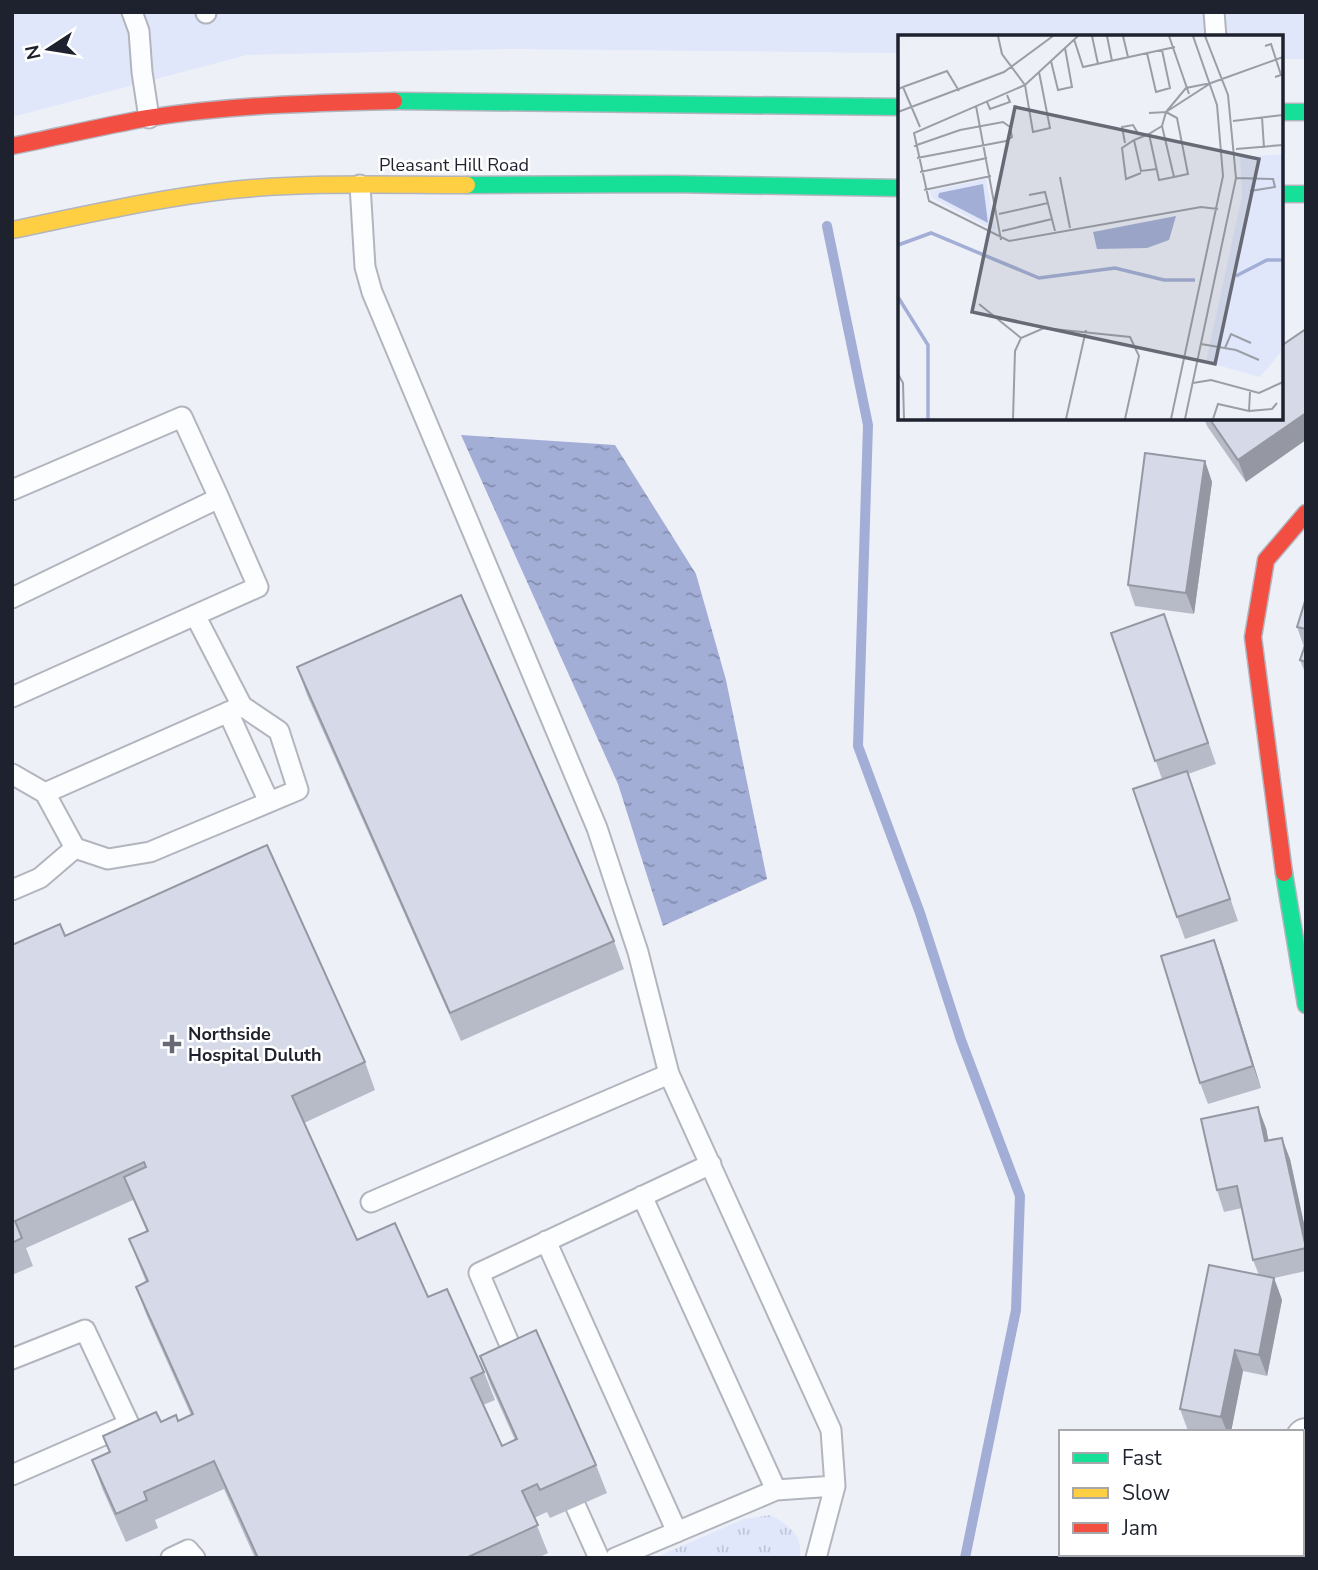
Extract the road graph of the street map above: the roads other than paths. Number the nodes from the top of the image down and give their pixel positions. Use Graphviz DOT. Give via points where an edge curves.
graph roads {
  1 [pos="132,12"];
  2 [pos="1214,12"];
  3 [pos="1216,35"];
  4 [pos="898,107"];
  5 [pos="1283,112"];
  6 [pos="1306,112"];
  7 [pos="149,118"];
  8 [pos="12,146"];
  9 [pos="360,184"];
  10 [pos="898,188"];
  11 [pos="1283,194"];
  12 [pos="1306,194"];
  13 [pos="12,230"];
  14 [pos="12,490"];
  15 [pos="219,498"];
  16 [pos="1306,513"];
  17 [pos="12,598"];
  18 [pos="195,615"];
  19 [pos="12,696"];
  20 [pos="235,709"];
  21 [pos="12,774"];
  22 [pos="45,793"];
  23 [pos="269,802"];
  24 [pos="1293,840"];
  25 [pos="75,848"];
  26 [pos="12,890"];
  27 [pos="1306,1005"];
  28 [pos="670,1074"];
  29 [pos="711,1164"];
  30 [pos="642,1196"];
  31 [pos="371,1202"];
  32 [pos="546,1241"];
  33 [pos="12,1359"];
  34 [pos="521,1370"];
  35 [pos="12,1475"];
  36 [pos="835,1486"];
  37 [pos="776,1490"];
  38 [pos="576,1507"];
  39 [pos="677,1532"];
  40 [pos="171,1558"];
  41 [pos="195,1558"];
  42 [pos="599,1558"];
  43 [pos="615,1558"];
  44 [pos="817,1558"];
  1 -- 7 [label="lane" via="139,32"];
  2 -- 3 [label="lane"];
  4 -- 7 [label="main road" via="427,100 295,103"];
  5 -- 6 [label="main road"];
  7 -- 8 [label="main road"];
  9 -- 10 [label="main road, Pleasant Hill Road"];
  9 -- 13 [label="main road, Pleasant Hill Road" via="297,185 154,200"];
  9 -- 28 [label="lane" via="365,267 372,292 597,828 638,951"];
  11 -- 12 [label="main road"];
  14 -- 15 [label="lane" via="181,417"];
  15 -- 17 [label="lane"];
  15 -- 18 [label="lane" via="258,587"];
  16 -- 24 [label="main road" via="1266,560 1253,637"];
  18 -- 19 [label="lane"];
  18 -- 20 [label="lane"];
  20 -- 22 [label="lane"];
  20 -- 23 [label="lane"];
  20 -- 23 [label="lane" via="278,731 298,790"];
  21 -- 22 [label="lane"];
  22 -- 25 [label="lane"];
  23 -- 25 [label="lane" via="150,852 108,859"];
  24 -- 27 [label="main road"];
  25 -- 26 [label="lane" via="40,878"];
  28 -- 29 [label="lane"];
  28 -- 31 [label="lane"];
  29 -- 30 [label="lane"];
  29 -- 36 [label="lane" via="831,1430"];
  30 -- 32 [label="lane"];
  30 -- 37 [label="lane"];
  32 -- 34 [label="lane" via="479,1273"];
  32 -- 39 [label="lane"];
  33 -- 35 [label="lane" via="85,1330 130,1424"];
  36 -- 37 [label="lane"];
  36 -- 44 [label="lane"];
  37 -- 39 [label="lane"];
  38 -- 42 [label="lane"];
  39 -- 43 [label="lane"];
  40 -- 41 [label="lane" via="188,1550"];
}
